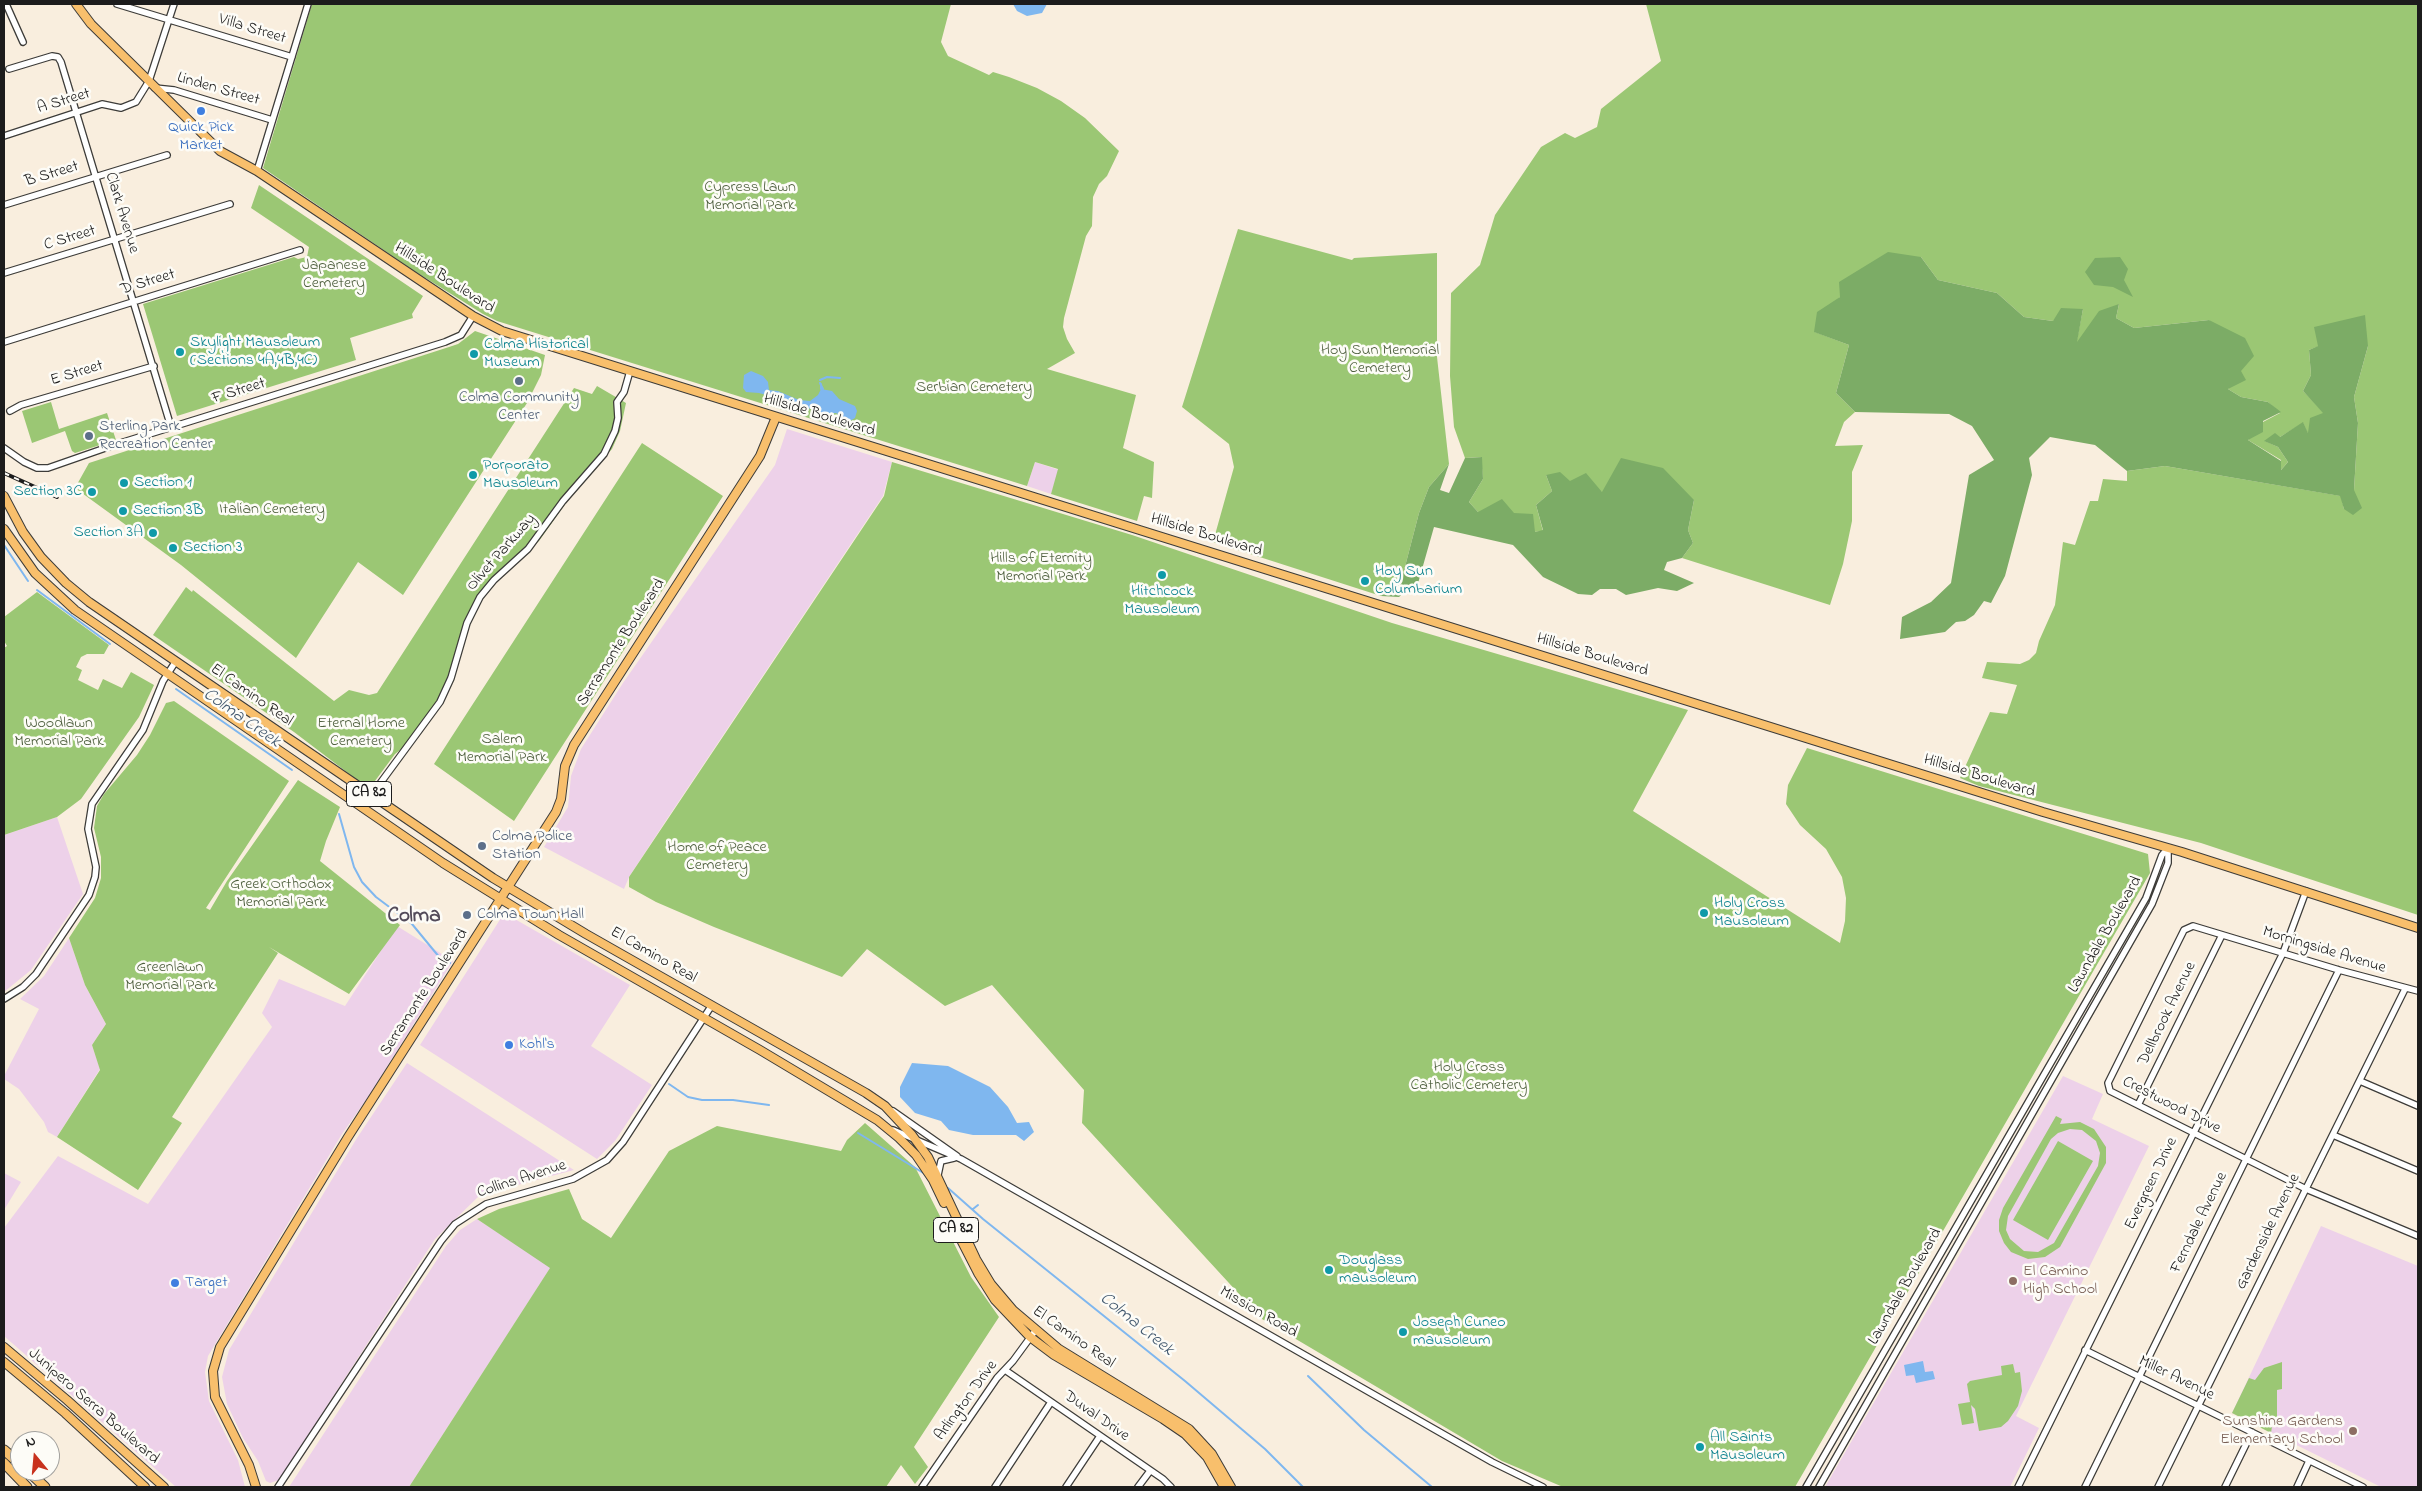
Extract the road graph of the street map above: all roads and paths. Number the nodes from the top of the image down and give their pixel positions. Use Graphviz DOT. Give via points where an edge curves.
graph roads {
  1 [pos="6,4"];
  2 [pos="76,4"];
  3 [pos="117,4"];
  4 [pos="174,4"];
  5 [pos="308,4"];
  6 [pos="169,19"];
  7 [pos="23,42"];
  8 [pos="292,57"];
  9 [pos="9,69"];
  10 [pos="149,81"];
  11 [pos="156,88"];
  12 [pos="76,112"];
  13 [pos="272,120"];
  14 [pos="4,136"];
  15 [pos="167,155"];
  16 [pos="256,171"];
  17 [pos="95,176"];
  18 [pos="230,204"];
  19 [pos="4,205"];
  20 [pos="114,239"];
  21 [pos="300,250"];
  22 [pos="4,273"];
  23 [pos="134,302"];
  24 [pos="473,316"];
  25 [pos="4,342"];
  26 [pos="154,366"];
  27 [pos="630,371"];
  28 [pos="10,411"];
  29 [pos="776,416"];
  30 [pos="171,427"];
  31 [pos="4,449"];
  32 [pos="4,496"];
  33 [pos="4,529"];
  34 [pos="176,661"];
  35 [pos="168,674"];
  36 [pos="371,795"];
  37 [pos="362,808"];
  38 [pos="2168,848"];
  39 [pos="509,888"];
  40 [pos="2306,891"];
  41 [pos="501,900"];
  42 [pos="2418,928"];
  43 [pos="2222,935"];
  44 [pos="2283,953"];
  45 [pos="2339,970"];
  46 [pos="2405,989"];
  47 [pos="2418,992"];
  48 [pos="4,999"];
  49 [pos="712,1005"];
  50 [pos="704,1018"];
  51 [pos="2360,1081"];
  52 [pos="2138,1105"];
  53 [pos="885,1106"];
  54 [pos="2418,1106"];
  55 [pos="881,1124"];
  56 [pos="2192,1133"];
  57 [pos="2333,1135"];
  58 [pos="917,1142"];
  59 [pos="961,1159"];
  60 [pos="2246,1159"];
  61 [pos="2418,1171"];
  62 [pos="938,1176"];
  63 [pos="2306,1189"];
  64 [pos="2418,1236"];
  65 [pos="1033,1334"];
  66 [pos="4,1347"];
  67 [pos="2085,1350"];
  68 [pos="4,1362"];
  69 [pos="1005,1370"];
  70 [pos="2140,1377"];
  71 [pos="1051,1402"];
  72 [pos="2199,1405"];
  73 [pos="2252,1432"];
  74 [pos="1100,1436"];
  75 [pos="2309,1461"];
  76 [pos="4,1463"];
  77 [pos="1150,1471"];
  78 [pos="27,1487"];
  79 [pos="145,1487"];
  80 [pos="164,1487"];
  81 [pos="256,1487"];
  82 [pos="279,1487"];
  83 [pos="922,1487"];
  84 [pos="995,1487"];
  85 [pos="1066,1487"];
  86 [pos="1138,1487"];
  87 [pos="1171,1487"];
  88 [pos="1224,1487"];
  89 [pos="1231,1487"];
  90 [pos="1543,1487"];
  91 [pos="1806,1487"];
  92 [pos="1819,1487"];
  93 [pos="2018,1487"];
  94 [pos="2085,1487"];
  95 [pos="2158,1487"];
  96 [pos="2225,1487"];
  97 [pos="2297,1487"];
  98 [pos="2363,1487"];
  1 -- 7 [label="street"];
  2 -- 10 [label="main road, Hillside Boulevard" via="91,24"];
  3 -- 6 [label="street, Villa Street"];
  4 -- 6 [label="street"];
  5 -- 8 [label="street"];
  6 -- 8 [label="street, Villa Street"];
  6 -- 10 [label="street"];
  8 -- 13 [label="street"];
  9 -- 12 [label="street, Clark Avenue" via="58,57"];
  10 -- 11 [label="main road, Hillside Boulevard"];
  10 -- 12 [label="street, A Street" via="132,106 121,108 102,104"];
  11 -- 13 [label="street, Linden Street" via="174,90"];
  11 -- 16 [label="main road, Hillside Boulevard" via="220,151"];
  12 -- 14 [label="street, A Street"];
  12 -- 17 [label="street, Clark Avenue"];
  13 -- 16 [label="street"];
  15 -- 17 [label="street, B Street"];
  16 -- 24 [label="main road, Hillside Boulevard"];
  17 -- 19 [label="street, B Street"];
  17 -- 20 [label="street, Clark Avenue"];
  18 -- 20 [label="street, C Street"];
  20 -- 22 [label="street, C Street"];
  20 -- 23 [label="street, Clark Avenue"];
  21 -- 23 [label="street, D Street"];
  23 -- 25 [label="street, D Street"];
  23 -- 26 [label="street, Clark Avenue"];
  24 -- 27 [label="main road, Hillside Boulevard" via="502,330"];
  24 -- 30 [label="street, F Street" via="461,336 445,342"];
  26 -- 28 [label="street, E Street" via="24,404"];
  26 -- 30 [label="street, Clark Avenue"];
  27 -- 29 [label="main road, Hillside Boulevard"];
  27 -- 36 [label="street, Olivet Parkway" via="624,392 617,402 617,425 604,454 563,501 528,549 480,597 467,623 443,695"];
  29 -- 38 [label="main road, Hillside Boulevard" via="2043,812"];
  29 -- 39 [label="main road, Serramonte Boulevard" via="760,456 574,745 566,764 559,807"];
  30 -- 31 [label="street, F Street" via="43,469"];
  32 -- 34 [label="main road, El Camino Real / CA 82" via="30,542 61,579"];
  33 -- 35 [label="main road, El Camino Real / CA 82" via="31,568 61,598"];
  34 -- 35 [label="street"];
  34 -- 36 [label="main road, El Camino Real / CA 82"];
  35 -- 37 [label="main road, El Camino Real / CA 82"];
  35 -- 48 [label="street" via="142,730 92,804 88,828 96,867 89,895 36,974"];
  36 -- 37 [label="street, Olivet Parkway"];
  36 -- 39 [label="main road, El Camino Real / CA 82"];
  37 -- 41 [label="main road, El Camino Real / CA 82"];
  38 -- 40 [label="main road, Hillside Boulevard"];
  38 -- 91 [label="street, Lawndale Boulevard" via="2162,855 2146,898"];
  38 -- 92 [label="street, Lawndale Boulevard" via="2168,863 2161,887 2149,910"];
  39 -- 41 [label="main road, Serramonte Boulevard"];
  39 -- 49 [label="main road, El Camino Real / CA 82"];
  40 -- 42 [label="main road, Hillside Boulevard"];
  40 -- 44 [label="street, Evergreen Drive"];
  41 -- 50 [label="main road, El Camino Real / CA 82"];
  41 -- 81 [label="main road, Serramonte Boulevard" via="348,1137 218,1350 213,1371 215,1397 250,1467"];
  43 -- 44 [label="street, Morningside Avenue"];
  43 -- 52 [label="street, Dellbrook Avenue"];
  43 -- 52 [label="street, Crestwood Drive" via="2193,926 2184,930 2108,1083 2110,1091"];
  44 -- 45 [label="street, Morningside Avenue"];
  44 -- 56 [label="street, Evergreen Drive"];
  45 -- 46 [label="street, Morningside Avenue"];
  45 -- 60 [label="street, Ferndale Avenue"];
  46 -- 47 [label="street, Morningside Avenue"];
  46 -- 51 [label="street, Gardenside Avenue"];
  49 -- 50 [label="street, Collins Avenue"];
  49 -- 53 [label="main road, El Camino Real / CA 82"];
  50 -- 55 [label="main road, El Camino Real / CA 82"];
  50 -- 82 [label="street, Collins Avenue" via="607,1160 573,1179 486,1204 455,1224"];
  51 -- 54 [label="street"];
  51 -- 57 [label="street, Gardenside Avenue"];
  52 -- 56 [label="street, Crestwood Drive"];
  53 -- 58 [label="main road, El Camino Real / CA 82"];
  53 -- 59 [label="street, Mission Road"];
  55 -- 58 [label="street, Mission Road"];
  55 -- 65 [label="main road, El Camino Real / CA 82" via="904,1142 923,1164 986,1287 1008,1315"];
  56 -- 60 [label="street, Crestwood Drive"];
  56 -- 67 [label="street, Evergreen Drive"];
  57 -- 61 [label="street"];
  57 -- 63 [label="street, Gardenside Avenue"];
  58 -- 59 [label="street, Mission Road"];
  58 -- 62 [label="main road, El Camino Real / CA 82"];
  59 -- 62 [label="street" via="943,1160 938,1167"];
  59 -- 90 [label="street, Mission Road" via="1492,1462"];
  60 -- 63 [label="street, Crestwood Drive"];
  60 -- 70 [label="street, Ferndale Avenue"];
  62 -- 65 [label="main road, El Camino Real / CA 82" via="982,1271"];
  63 -- 64 [label="street, Crestwood Drive"];
  63 -- 72 [label="street, Gardenside Avenue"];
  65 -- 69 [label="street, Arlington Drive"];
  65 -- 88 [label="main road, El Camino Real / CA 82" via="1054,1355 1184,1434 1207,1458"];
  65 -- 89 [label="main road, El Camino Real / CA 82" via="1189,1429 1212,1454"];
  66 -- 80 [label="main road, Junipero Serra Boulevard"];
  67 -- 70 [label="street, Miller Avenue"];
  67 -- 93 [label="street, Evergreen Drive"];
  68 -- 79 [label="main road, Junipero Serra Boulevard"];
  69 -- 71 [label="street, Duval Drive"];
  69 -- 83 [label="street, Arlington Drive"];
  70 -- 72 [label="street, Miller Avenue"];
  70 -- 94 [label="street, Ferndale Avenue"];
  71 -- 74 [label="street, Duval Drive"];
  71 -- 84 [label="street"];
  72 -- 73 [label="street, Miller Avenue"];
  72 -- 95 [label="street, Gardenside Avenue"];
  73 -- 75 [label="street, Miller Avenue"];
  73 -- 96 [label="street"];
  74 -- 77 [label="street, Duval Drive"];
  74 -- 85 [label="street"];
  75 -- 97 [label="street"];
  75 -- 98 [label="street, Miller Avenue"];
  76 -- 78 [label="highway"];
  77 -- 86 [label="street"];
  77 -- 87 [label="street, Duval Drive"];
}
